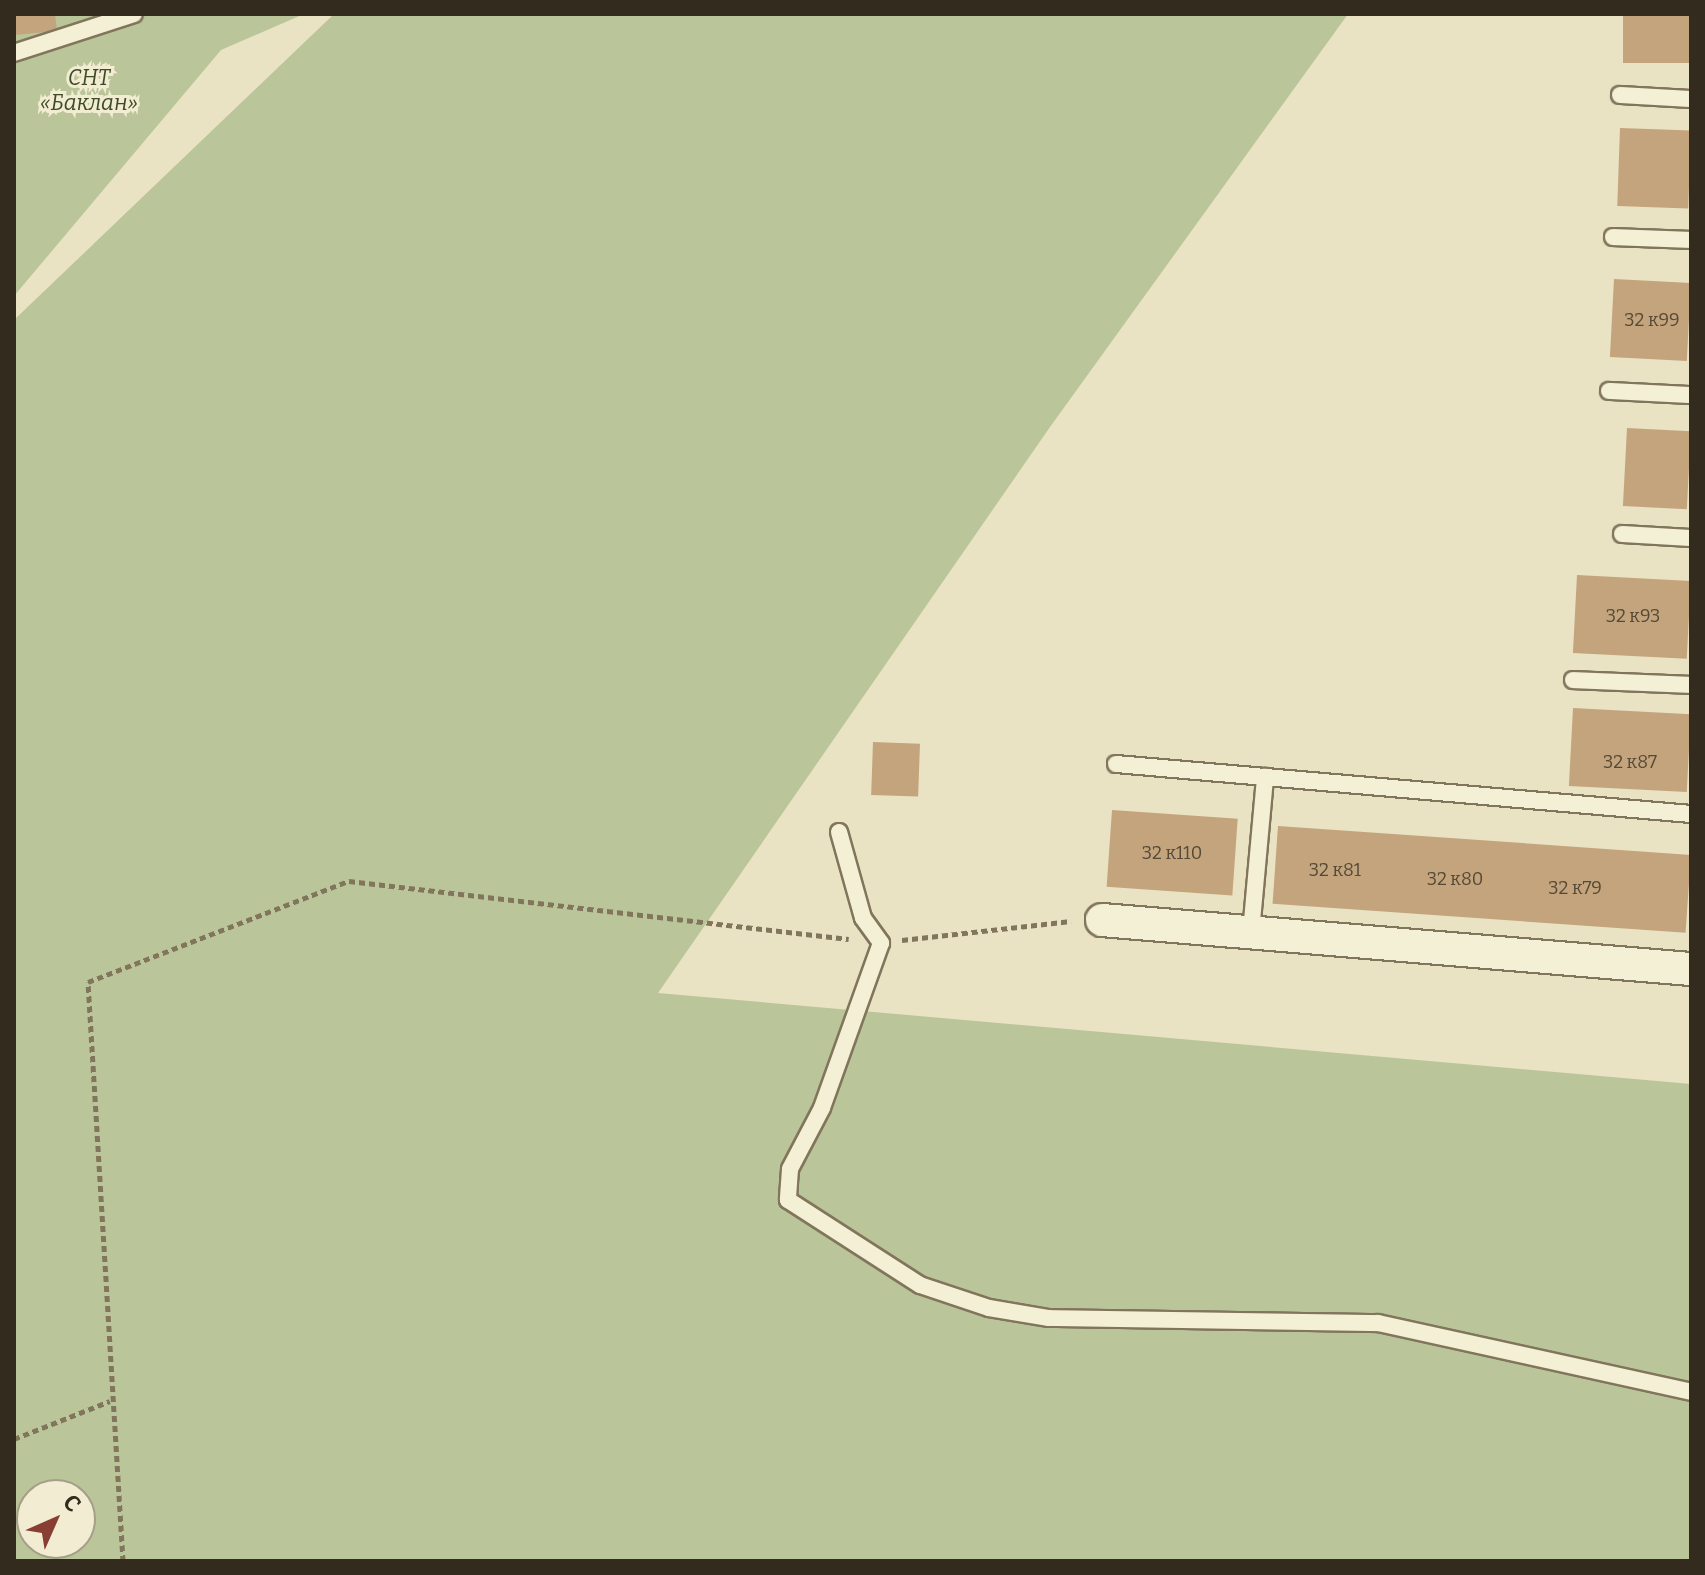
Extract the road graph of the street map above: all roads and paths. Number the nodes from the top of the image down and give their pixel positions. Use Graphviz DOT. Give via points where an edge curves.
graph roads {
  1 [pos="134,14"];
  2 [pos="14,53"];
  3 [pos="1620,95"];
  4 [pos="1691,99"];
  5 [pos="1613,237"];
  6 [pos="1691,240"];
  7 [pos="1609,391"];
  8 [pos="1691,395"];
  9 [pos="1622,534"];
  10 [pos="1691,538"];
  11 [pos="1573,680"];
  12 [pos="1691,685"];
  13 [pos="1116,764"];
  14 [pos="1265,777"];
  15 [pos="1691,814"];
  16 [pos="839,832"];
  17 [pos="1102,920"];
  18 [pos="1251,932"];
  19 [pos="881,943"];
  20 [pos="1691,969"];
  21 [pos="1691,1392"];
  22 [pos="110,1401"];
  23 [pos="14,1439"];
  24 [pos="123,1561"];
  1 -- 2 [label="lane"];
  3 -- 4 [label="lane"];
  5 -- 6 [label="lane"];
  7 -- 8 [label="lane"];
  9 -- 10 [label="lane"];
  11 -- 12 [label="lane"];
  13 -- 14 [label="lane"];
  14 -- 15 [label="lane"];
  14 -- 18 [label="lane"];
  16 -- 19 [label="lane" via="863,918"];
  17 -- 18 [label="street"];
  17 -- 19 [label="path" via="998,925"];
  18 -- 20 [label="street"];
  19 -- 21 [label="lane" via="822,1108 790,1169 788,1200 920,1285 1049,1318 1378,1323"];
  19 -- 22 [label="path" via="349,881 88,982"];
  22 -- 23 [label="path"];
  22 -- 24 [label="path"];
}
